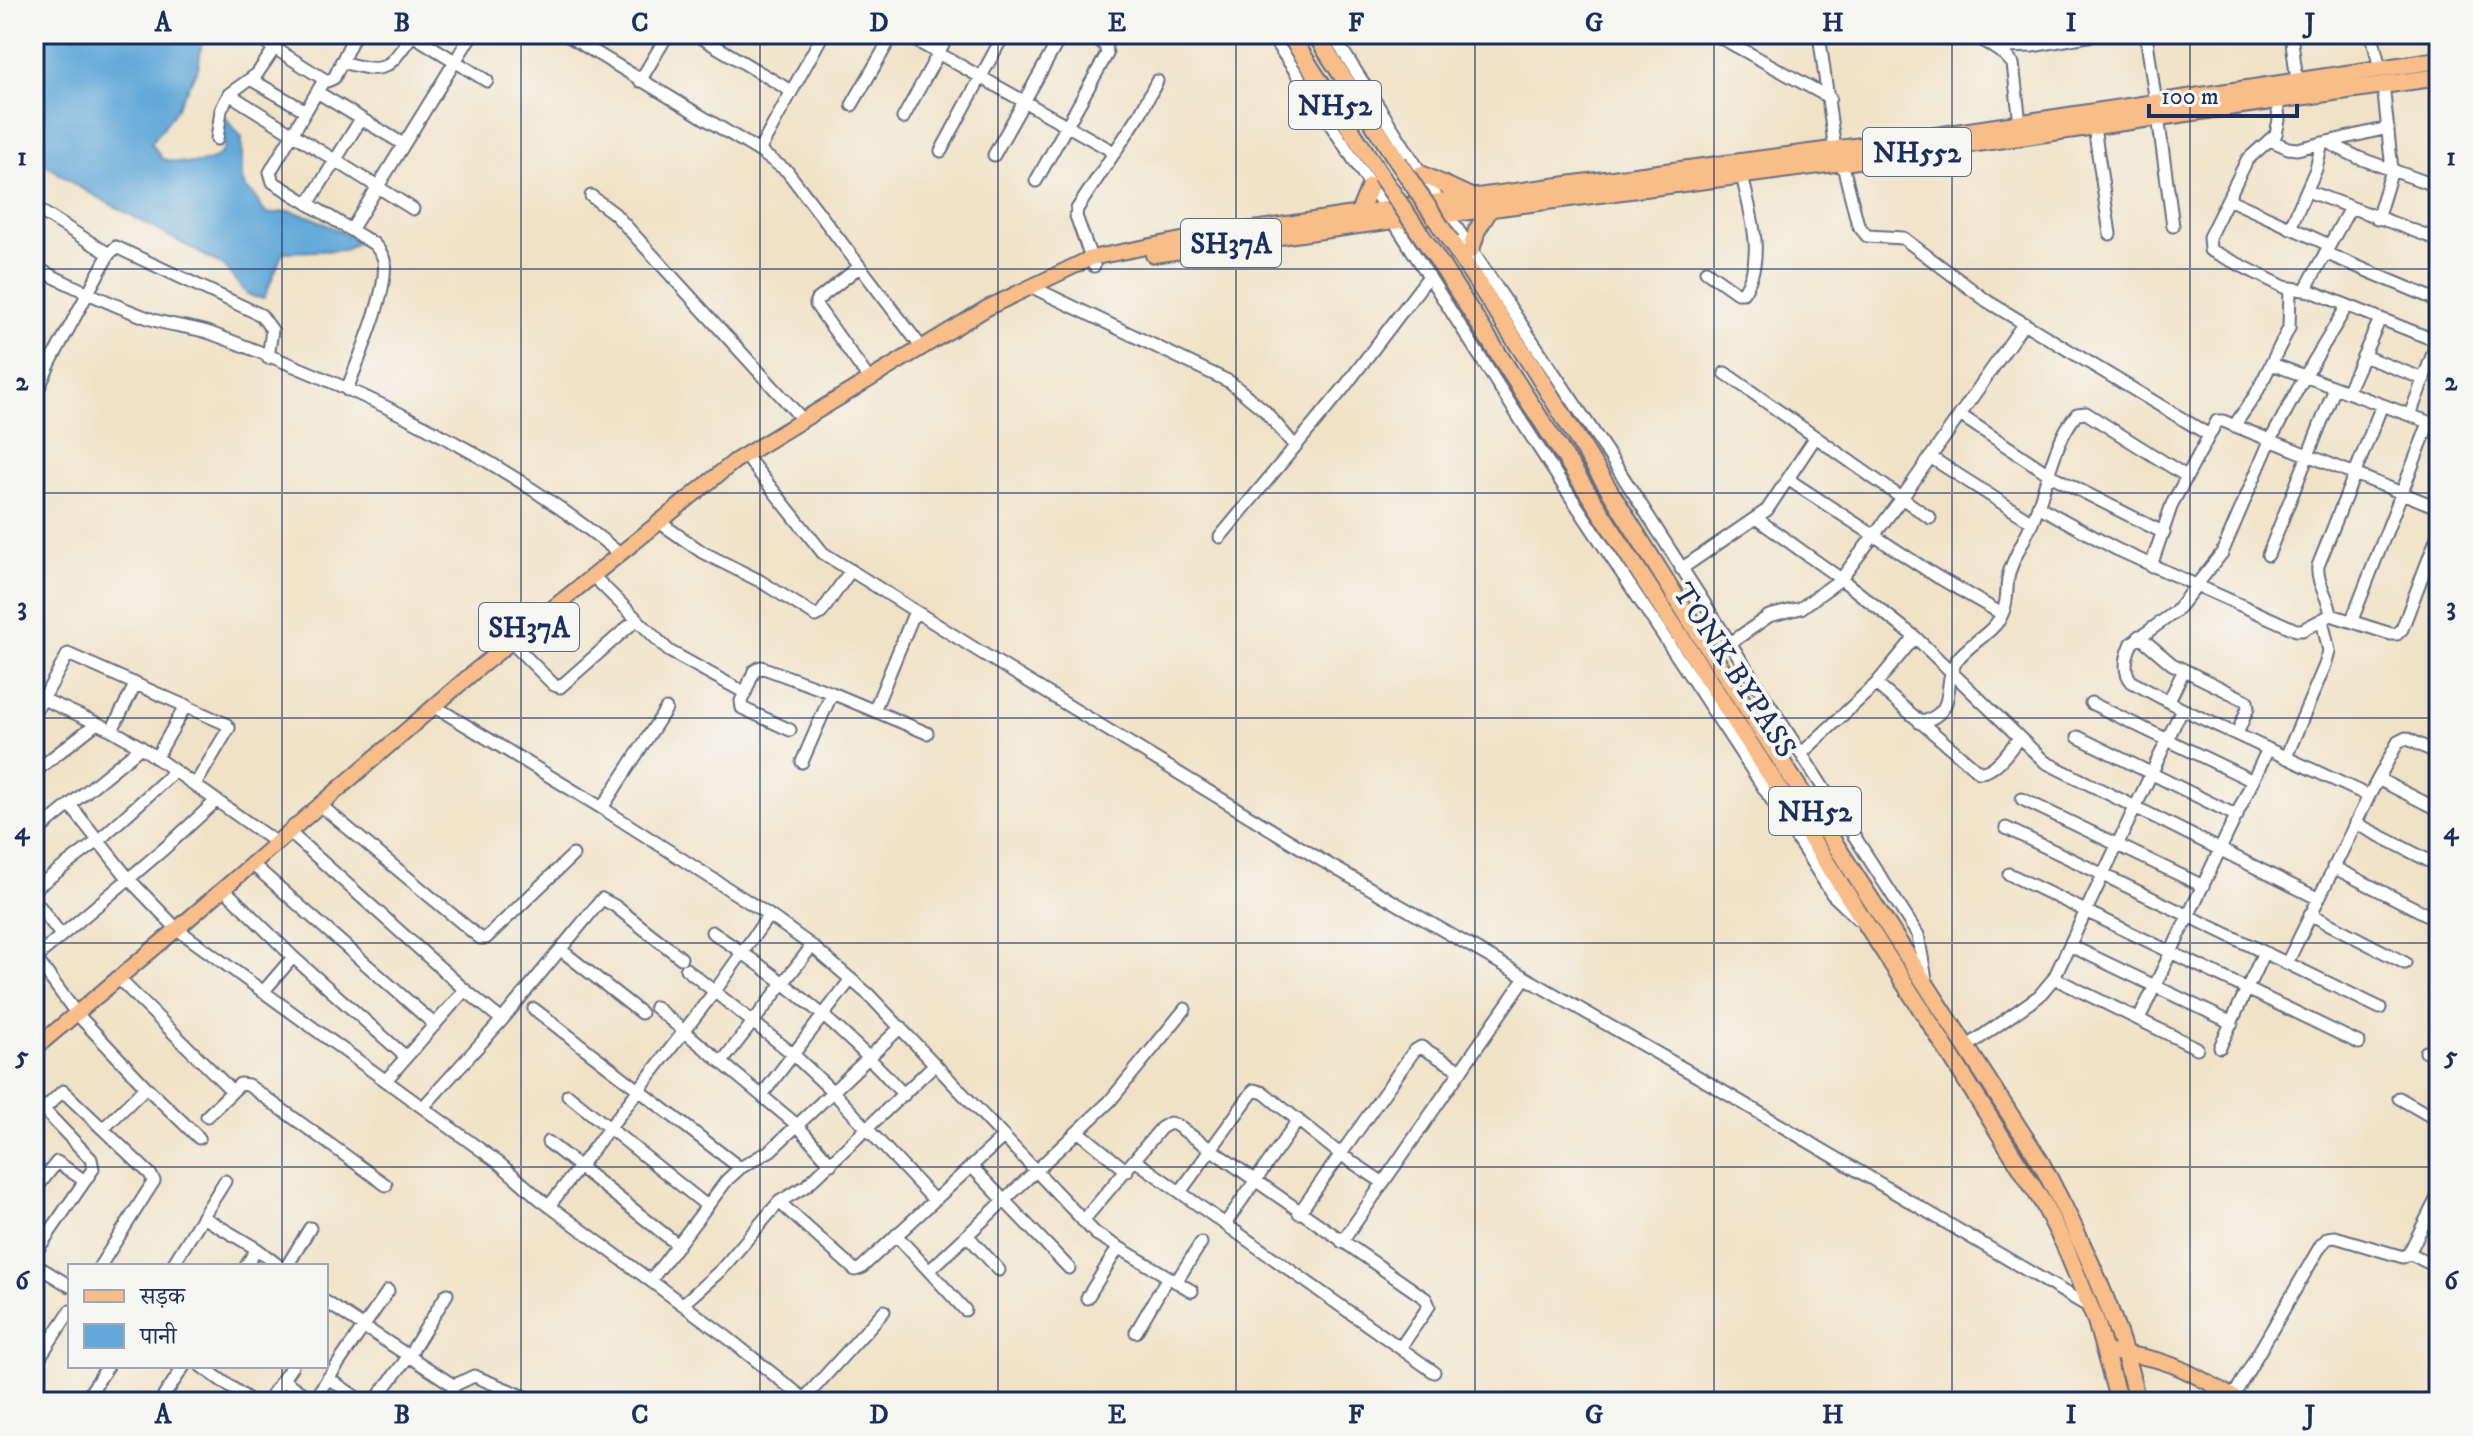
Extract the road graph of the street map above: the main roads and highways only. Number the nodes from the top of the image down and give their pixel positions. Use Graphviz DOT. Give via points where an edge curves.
graph roads {
  1 [pos="1289,34"];
  2 [pos="1315,34"];
  3 [pos="2439,60"];
  4 [pos="2381,76"];
  5 [pos="2439,77"];
  6 [pos="2157,111"];
  7 [pos="1839,156"];
  8 [pos="1421,174"];
  9 [pos="1376,181"];
  10 [pos="1473,198"];
  11 [pos="1444,209"];
  12 [pos="1490,209"];
  13 [pos="1358,215"];
  14 [pos="1390,215"];
  15 [pos="1471,250"];
  16 [pos="1092,262"];
  17 [pos="34,1049"];
  18 [pos="2106,1352"];
  19 [pos="2124,1353"];
  20 [pos="2237,1399"];
  21 [pos="2119,1402"];
  22 [pos="2137,1402"];
  1 -- 9 [label="highway, TONK BYPASS / NH52"];
  2 -- 19 [label="highway, NH52, bridge" via="2040,1161 2081,1238"];
  3 -- 4 [label="highway, NH552"];
  4 -- 5 [label="highway, NH552"];
  4 -- 6 [label="highway, NH552" via="2277,100"];
  4 -- 6 [label="highway, NH552" via="2297,81"];
  6 -- 7 [label="highway, NH552" via="2020,123"];
  6 -- 7 [label="highway, NH552" via="2094,127"];
  7 -- 10 [label="highway, NH552"];
  7 -- 12 [label="highway, NH552" via="1742,175"];
  8 -- 10 [label="highway"];
  9 -- 13 [label="highway"];
  9 -- 18 [label="highway, TONK BYPASS / NH52, bridge" via="1432,251 2043,1203"];
  10 -- 11 [label="highway, NH552"];
  11 -- 12 [label="highway, NH552"];
  11 -- 14 [label="highway, NH552"];
  12 -- 15 [label="highway"];
  13 -- 14 [label="main road, SH37A"];
  13 -- 16 [label="main road, SH37A" via="1186,239"];
  14 -- 16 [label="main road, SH37A"];
  16 -- 17 [label="main road, SH37A" via="987,308 745,455 434,706"];
  18 -- 19 [label="main road"];
  18 -- 21 [label="highway, NH52"];
  19 -- 20 [label="main road" via="2182,1367"];
  19 -- 22 [label="highway, NH52"];
}
